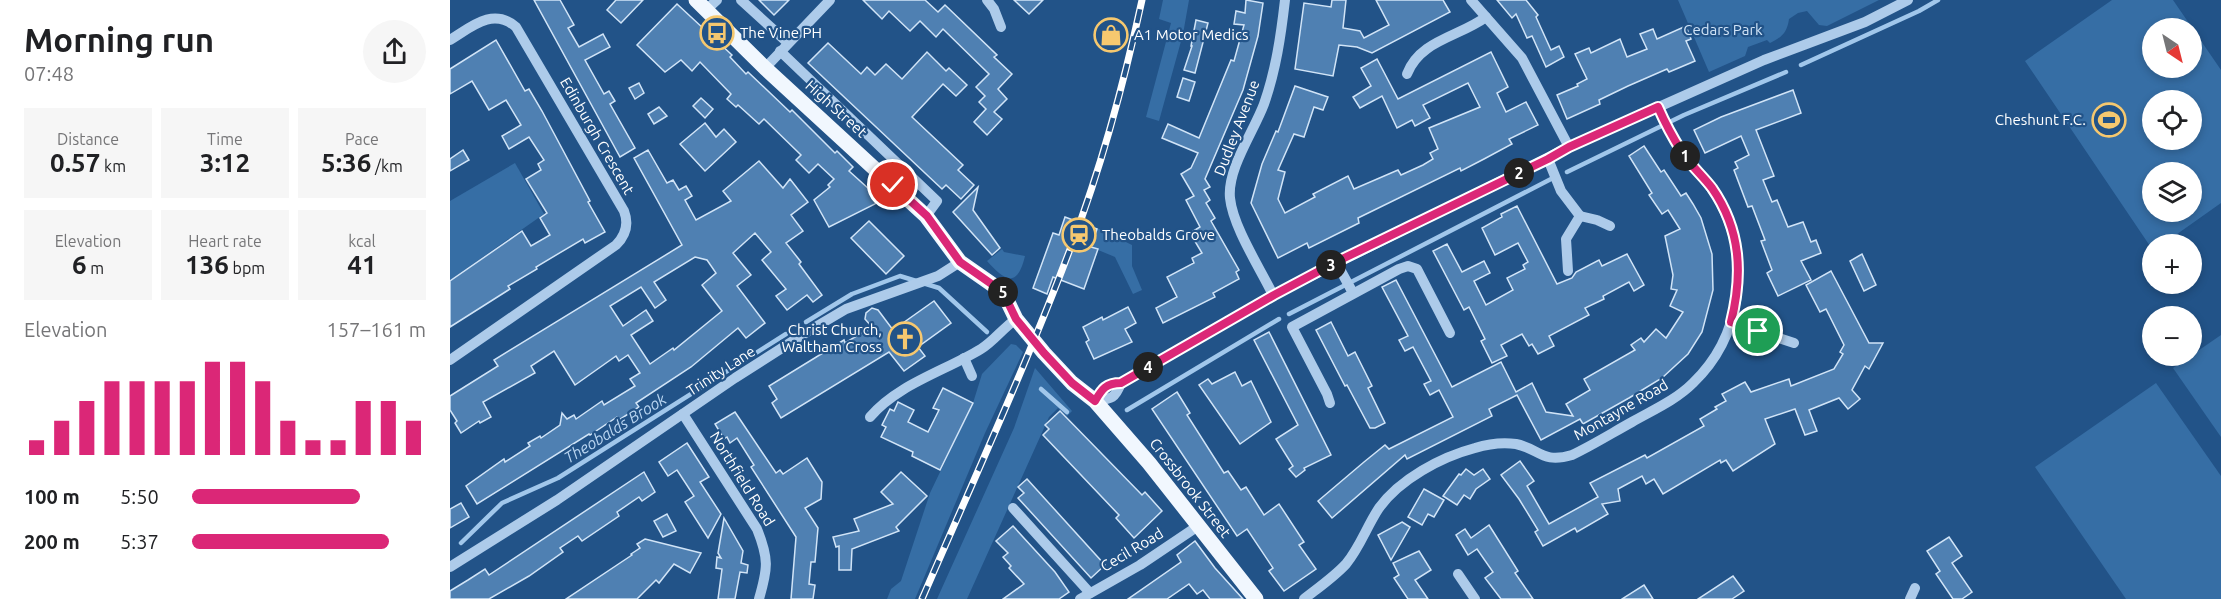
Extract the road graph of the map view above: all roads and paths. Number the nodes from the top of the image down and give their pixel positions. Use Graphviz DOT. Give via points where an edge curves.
graph roads {
  1 [pos="741,0"];
  2 [pos="830,0"];
  3 [pos="987,0"];
  4 [pos="1285,0"];
  5 [pos="1471,0"];
  6 [pos="1908,0"];
  7 [pos="706,3"];
  8 [pos="1486,17"];
  9 [pos="1001,27"];
  10 [pos="450,40"];
  11 [pos="784,47"];
  12 [pos="765,68"];
  13 [pos="1407,74"];
  14 [pos="1658,107"];
  15 [pos="1569,147"];
  16 [pos="1548,159"];
  17 [pos="927,216"];
  18 [pos="1580,216"];
  19 [pos="1610,226"];
  20 [pos="960,262"];
  21 [pos="1336,262"];
  22 [pos="1569,271"];
  23 [pos="1352,291"];
  24 [pos="1274,295"];
  25 [pos="1016,319"];
  26 [pos="1731,322"];
  27 [pos="1450,333"];
  28 [pos="1794,343"];
  29 [pos="964,358"];
  30 [pos="450,360"];
  31 [pos="972,376"];
  32 [pos="1095,401"];
  33 [pos="1330,403"];
  34 [pos="683,414"];
  35 [pos="870,417"];
  36 [pos="1013,508"];
  37 [pos="1198,526"];
  38 [pos="450,567"];
  39 [pos="1458,574"];
  40 [pos="1915,588"];
  41 [pos="1085,596"];
  42 [pos="759,599"];
  43 [pos="1256,599"];
  44 [pos="1304,599"];
  45 [pos="1475,599"];
  46 [pos="1910,599"];
  1 -- 11 [label="street"];
  2 -- 11 [label="street"];
  3 -- 9 [label="street"];
  4 -- 24 [label="street, Dudley Avenue" via="1269,87 1233,175 1230,192 1234,216"];
  5 -- 8 [label="street"];
  6 -- 14 [label="street" via="1865,22 1764,60"];
  7 -- 12 [label="main road, High Street"];
  8 -- 13 [label="street" via="1425,48"];
  8 -- 15 [label="street" via="1522,58"];
  10 -- 30 [label="street, Edinburgh Crescent" via="486,18 497,17 516,27 624,211 627,223 616,245"];
  11 -- 12 [label="street"];
  11 -- 17 [label="street" via="937,201"];
  12 -- 17 [label="main road, High Street"];
  14 -- 15 [label="street"];
  14 -- 26 [label="street, Montayne Road" via="1683,155 1713,189 1732,229 1739,275"];
  15 -- 16 [label="street"];
  16 -- 18 [label="street" via="1561,191"];
  16 -- 21 [label="street"];
  17 -- 20 [label="main road, High Street"];
  18 -- 19 [label="street"];
  18 -- 22 [label="street" via="1566,239"];
  20 -- 25 [label="main road, High Street" via="1003,292"];
  20 -- 34 [label="street, Trinity Lane" via="933,278 846,309"];
  21 -- 23 [label="street"];
  21 -- 24 [label="street"];
  23 -- 27 [label="street" via="1408,266 1417,269"];
  23 -- 33 [label="street" via="1292,327"];
  24 -- 32 [label="street" via="1121,383 1103,387"];
  25 -- 29 [label="street" via="984,347"];
  25 -- 32 [label="main road, High Street" via="1065,376"];
  26 -- 28 [label="street"];
  26 -- 44 [label="street, Montayne Road" via="1714,358 1693,383 1670,401 1572,455 1541,456 1517,444 1491,444 1455,455 1413,478 1380,508 1347,562"];
  29 -- 31 [label="street"];
  29 -- 35 [label="street" via="883,403"];
  32 -- 37 [label="main road, Crossbrook Street"];
  34 -- 38 [label="street, Trinity Lane"];
  34 -- 42 [label="street, Northfield Road" via="758,529 768,567"];
  36 -- 41 [label="street"];
  37 -- 41 [label="street, Cecil Road"];
  37 -- 43 [label="main road, Crossbrook Street"];
  39 -- 45 [label="street"];
  40 -- 46 [label="street"];
}
